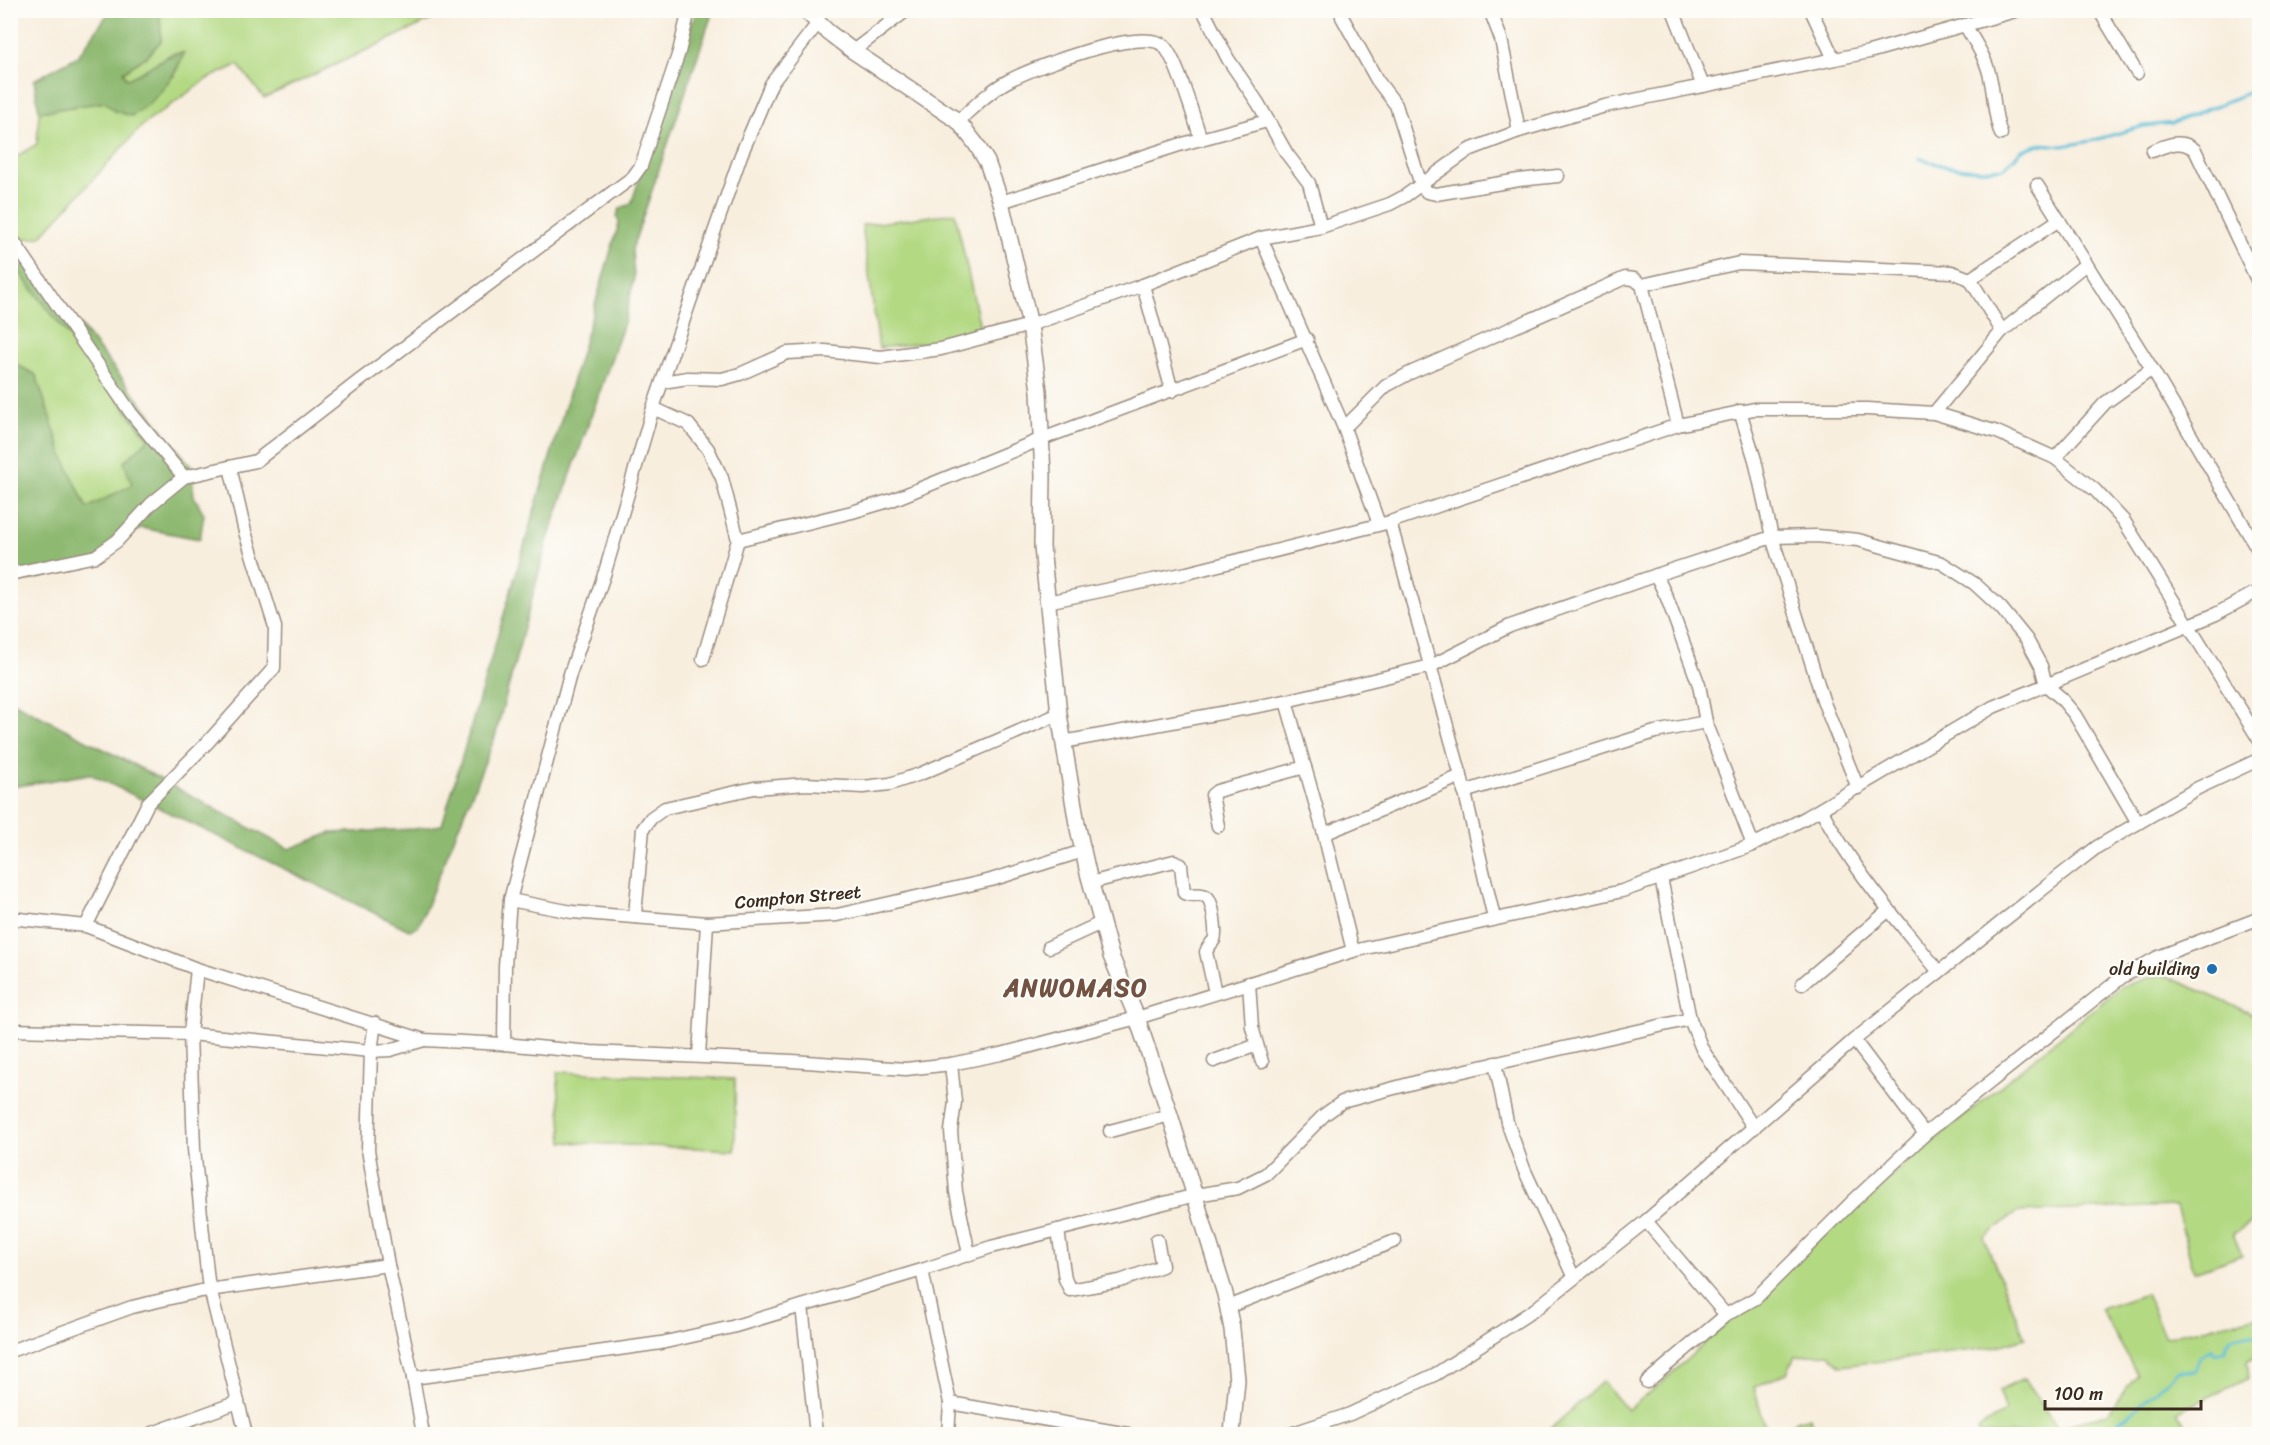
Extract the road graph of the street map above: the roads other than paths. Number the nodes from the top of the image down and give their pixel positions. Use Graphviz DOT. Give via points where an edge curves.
graph roads {
  1 [pos="689,10"];
  2 [pos="805,10"];
  3 [pos="907,10"];
  4 [pos="1203,10"];
  5 [pos="1490,10"];
  6 [pos="1673,10"];
  7 [pos="1811,10"];
  8 [pos="2019,10"];
  9 [pos="2099,10"];
  10 [pos="1342,17"];
  11 [pos="818,23"];
  12 [pos="1965,25"];
  13 [pos="853,51"];
  14 [pos="1834,59"];
  15 [pos="2137,73"];
  16 [pos="1703,86"];
  17 [pos="958,121"];
  18 [pos="1267,121"];
  19 [pos="1519,131"];
  20 [pos="2001,134"];
  21 [pos="1202,139"];
  22 [pos="2152,151"];
  23 [pos="1558,176"];
  24 [pos="1421,185"];
  25 [pos="2037,185"];
  26 [pos="1001,202"];
  27 [pos="2059,220"];
  28 [pos="1321,227"];
  29 [pos="10,236"];
  30 [pos="1262,238"];
  31 [pos="2086,264"];
  32 [pos="1970,279"];
  33 [pos="1143,285"];
  34 [pos="1642,285"];
  35 [pos="2259,286"];
  36 [pos="1030,325"];
  37 [pos="2002,331"];
  38 [pos="1307,339"];
  39 [pos="2152,369"];
  40 [pos="662,382"];
  41 [pos="1172,391"];
  42 [pos="653,408"];
  43 [pos="1740,411"];
  44 [pos="1934,414"];
  45 [pos="1678,425"];
  46 [pos="1344,428"];
  47 [pos="1042,440"];
  48 [pos="2055,458"];
  49 [pos="230,467"];
  50 [pos="184,477"];
  51 [pos="1385,523"];
  52 [pos="1772,537"];
  53 [pos="738,540"];
  54 [pos="2259,552"];
  55 [pos="10,574"];
  56 [pos="1656,575"];
  57 [pos="2259,590"];
  58 [pos="1047,602"];
  59 [pos="2189,624"];
  60 [pos="703,659"];
  61 [pos="1431,666"];
  62 [pos="2046,685"];
  63 [pos="1286,701"];
  64 [pos="1059,714"];
  65 [pos="1706,722"];
  66 [pos="2259,741"];
  67 [pos="1063,742"];
  68 [pos="2259,759"];
  69 [pos="1305,767"];
  70 [pos="1461,776"];
  71 [pos="1858,788"];
  72 [pos="1464,792"];
  73 [pos="1821,809"];
  74 [pos="2138,823"];
  75 [pos="1218,826"];
  76 [pos="1324,834"];
  77 [pos="1753,845"];
  78 [pos="1083,851"];
  79 [pos="1661,878"];
  80 [pos="1090,883"];
  81 [pos="510,900"];
  82 [pos="1889,910"];
  83 [pos="635,915"];
  84 [pos="10,918"];
  85 [pos="1494,918"];
  86 [pos="2259,918"];
  87 [pos="706,922"];
  88 [pos="1101,923"];
  89 [pos="86,926"];
  90 [pos="1049,947"];
  91 [pos="1353,951"];
  92 [pos="197,969"];
  93 [pos="1939,972"];
  94 [pos="1249,983"];
  95 [pos="1802,984"];
  96 [pos="1215,993"];
  97 [pos="1137,1018"];
  98 [pos="1690,1019"];
  99 [pos="375,1023"];
  100 [pos="10,1030"];
  101 [pos="190,1034"];
  102 [pos="424,1040"];
  103 [pos="1854,1040"];
  104 [pos="504,1044"];
  105 [pos="1257,1045"];
  106 [pos="371,1051"];
  107 [pos="699,1056"];
  108 [pos="1214,1061"];
  109 [pos="1262,1062"];
  110 [pos="951,1064"];
  111 [pos="1495,1064"];
  112 [pos="1170,1115"];
  113 [pos="1754,1128"];
  114 [pos="1110,1131"];
  115 [pos="1925,1134"];
  116 [pos="1196,1195"];
  117 [pos="1646,1221"];
  118 [pos="1058,1230"];
  119 [pos="1157,1240"];
  120 [pos="1395,1241"];
  121 [pos="969,1254"];
  122 [pos="388,1265"];
  123 [pos="921,1270"];
  124 [pos="1574,1278"];
  125 [pos="210,1290"];
  126 [pos="802,1306"];
  127 [pos="1228,1307"];
  128 [pos="1726,1315"];
  129 [pos="10,1351"];
  130 [pos="413,1378"];
  131 [pos="1647,1382"];
  132 [pos="238,1402"];
  133 [pos="950,1403"];
  134 [pos="150,1434"];
  135 [pos="246,1434"];
  136 [pos="423,1434"];
  137 [pos="816,1434"];
  138 [pos="948,1434"];
  139 [pos="1128,1434"];
  140 [pos="1232,1434"];
  141 [pos="1290,1434"];
  1 -- 49 [label="street" via="641,166 633,177 256,461"];
  2 -- 11 [label="street"];
  3 -- 13 [label="street"];
  4 -- 18 [label="street"];
  5 -- 19 [label="street" via="1501,39"];
  6 -- 16 [label="street"];
  7 -- 14 [label="street"];
  8 -- 12 [label="street"];
  9 -- 15 [label="street"];
  10 -- 24 [label="street" via="1372,72 1396,105"];
  11 -- 13 [label="street"];
  11 -- 40 [label="street" via="771,84 759,110"];
  12 -- 14 [label="street"];
  12 -- 20 [label="street" via="1985,60"];
  13 -- 17 [label="street"];
  14 -- 16 [label="street"];
  16 -- 19 [label="street" via="1605,106"];
  17 -- 21 [label="street" via="1007,81 1037,67 1110,45 1153,40 1172,57"];
  17 -- 26 [label="street" via="987,162"];
  18 -- 21 [label="street"];
  18 -- 28 [label="street" via="1309,183"];
  19 -- 24 [label="street" via="1469,150"];
  21 -- 26 [label="street"];
  22 -- 35 [label="street" via="2174,143 2188,144 2195,150"];
  23 -- 24 [label="street" via="1436,194"];
  24 -- 28 [label="street" via="1390,204"];
  25 -- 27 [label="street"];
  26 -- 36 [label="street"];
  27 -- 31 [label="street"];
  27 -- 32 [label="street"];
  28 -- 30 [label="street"];
  29 -- 50 [label="street" via="131,413"];
  30 -- 33 [label="street"];
  30 -- 38 [label="street"];
  31 -- 37 [label="street"];
  31 -- 39 [label="street"];
  32 -- 34 [label="street" via="1952,272 1739,263"];
  32 -- 37 [label="street"];
  33 -- 36 [label="street"];
  33 -- 41 [label="street"];
  34 -- 45 [label="street"];
  34 -- 46 [label="street" via="1634,279 1616,280 1410,373 1386,387"];
  36 -- 40 [label="street" via="941,349 881,357 825,351 787,353 722,379"];
  36 -- 47 [label="street"];
  37 -- 44 [label="street"];
  38 -- 41 [label="street"];
  38 -- 46 [label="street"];
  39 -- 48 [label="street" via="2105,403"];
  39 -- 54 [label="street"];
  40 -- 42 [label="street"];
  41 -- 47 [label="street"];
  42 -- 53 [label="street" via="688,424 708,449 722,478"];
  42 -- 81 [label="street" via="605,572 570,674"];
  43 -- 44 [label="street" via="1867,409"];
  43 -- 45 [label="street"];
  43 -- 52 [label="street"];
  44 -- 48 [label="street" via="1997,432"];
  45 -- 51 [label="street"];
  46 -- 51 [label="street"];
  47 -- 53 [label="street" via="892,500"];
  47 -- 58 [label="street" via="1042,547"];
  48 -- 59 [label="street" via="2095,490 2124,521"];
  49 -- 50 [label="street"];
  49 -- 89 [label="street" via="245,532 275,627 274,668 148,803"];
  50 -- 55 [label="street" via="96,556"];
  51 -- 58 [label="street" via="1187,573"];
  51 -- 61 [label="street"];
  52 -- 56 [label="street"];
  52 -- 62 [label="street" via="1858,540 1941,563 1975,584 2001,608 2027,640"];
  52 -- 71 [label="street" via="1824,703"];
  53 -- 60 [label="street"];
  56 -- 61 [label="street" via="1510,626"];
  56 -- 65 [label="street" via="1699,685"];
  57 -- 59 [label="street"];
  58 -- 64 [label="street"];
  59 -- 62 [label="street"];
  59 -- 66 [label="street"];
  61 -- 63 [label="street"];
  61 -- 70 [label="street"];
  62 -- 71 [label="street" via="1993,707"];
  62 -- 74 [label="street" via="2075,715"];
  63 -- 67 [label="street"];
  63 -- 69 [label="street"];
  64 -- 67 [label="street"];
  64 -- 83 [label="street" via="920,774 890,783 863,787 806,784 754,788 665,808 643,829"];
  65 -- 72 [label="street" via="1654,732"];
  65 -- 77 [label="street"];
  67 -- 78 [label="street"];
  68 -- 74 [label="street"];
  69 -- 75 [label="street" via="1217,791 1212,795"];
  69 -- 76 [label="street"];
  70 -- 72 [label="street"];
  70 -- 76 [label="street"];
  71 -- 73 [label="street"];
  72 -- 85 [label="street"];
  73 -- 77 [label="street"];
  73 -- 82 [label="street" via="1837,840"];
  74 -- 93 [label="street" via="2097,847"];
  76 -- 91 [label="street"];
  77 -- 79 [label="street"];
  78 -- 80 [label="street"];
  78 -- 87 [label="street, Compton Street" via="991,880 837,915"];
  79 -- 85 [label="street" via="1581,901"];
  79 -- 98 [label="street"];
  80 -- 88 [label="street"];
  80 -- 96 [label="street" via="1174,861 1181,865 1184,893 1204,895 1211,902 1216,933 1206,952"];
  81 -- 83 [label="street, Compton Street" via="572,912"];
  81 -- 104 [label="street"];
  82 -- 93 [label="street"];
  82 -- 95 [label="street"];
  83 -- 87 [label="street, Compton Street"];
  84 -- 89 [label="street"];
  85 -- 91 [label="street"];
  86 -- 115 [label="street" via="2158,957 2122,977"];
  87 -- 107 [label="street"];
  88 -- 90 [label="street"];
  88 -- 97 [label="street"];
  89 -- 92 [label="street"];
  91 -- 94 [label="street"];
  92 -- 99 [label="street"];
  92 -- 101 [label="street"];
  93 -- 103 [label="street"];
  94 -- 96 [label="street"];
  94 -- 105 [label="street"];
  96 -- 97 [label="street"];
  97 -- 110 [label="street"];
  97 -- 112 [label="street"];
  98 -- 111 [label="street"];
  98 -- 113 [label="street" via="1702,1049"];
  99 -- 102 [label="street"];
  99 -- 106 [label="street"];
  100 -- 101 [label="street"];
  101 -- 106 [label="street"];
  101 -- 125 [label="street" via="194,1149"];
  102 -- 104 [label="street"];
  102 -- 106 [label="street"];
  103 -- 113 [label="street"];
  103 -- 115 [label="street"];
  104 -- 107 [label="street"];
  105 -- 108 [label="street"];
  105 -- 109 [label="street"];
  106 -- 122 [label="street" via="368,1150"];
  107 -- 110 [label="street" via="906,1069"];
  110 -- 121 [label="street" via="956,1192"];
  111 -- 116 [label="street" via="1342,1102 1259,1179 1238,1188"];
  111 -- 124 [label="street" via="1507,1122 1524,1169"];
  112 -- 114 [label="street"];
  112 -- 116 [label="street"];
  113 -- 117 [label="street"];
  115 -- 128 [label="street" via="1756,1298"];
  116 -- 118 [label="street"];
  116 -- 127 [label="street"];
  117 -- 124 [label="street"];
  117 -- 128 [label="street"];
  118 -- 119 [label="street" via="1070,1290 1120,1281 1162,1266"];
  118 -- 121 [label="street"];
  120 -- 127 [label="street"];
  121 -- 123 [label="street"];
  122 -- 125 [label="street"];
  122 -- 130 [label="street"];
  123 -- 126 [label="street"];
  123 -- 133 [label="street"];
  124 -- 141 [label="street" via="1534,1310 1436,1374 1350,1414"];
  125 -- 129 [label="street" via="132,1307"];
  125 -- 132 [label="street"];
  126 -- 130 [label="street" via="661,1343"];
  126 -- 137 [label="street"];
  127 -- 140 [label="street" via="1237,1380"];
  128 -- 131 [label="street"];
  130 -- 136 [label="street"];
  132 -- 134 [label="street"];
  132 -- 135 [label="street"];
  133 -- 138 [label="street"];
  133 -- 139 [label="street"];
}
